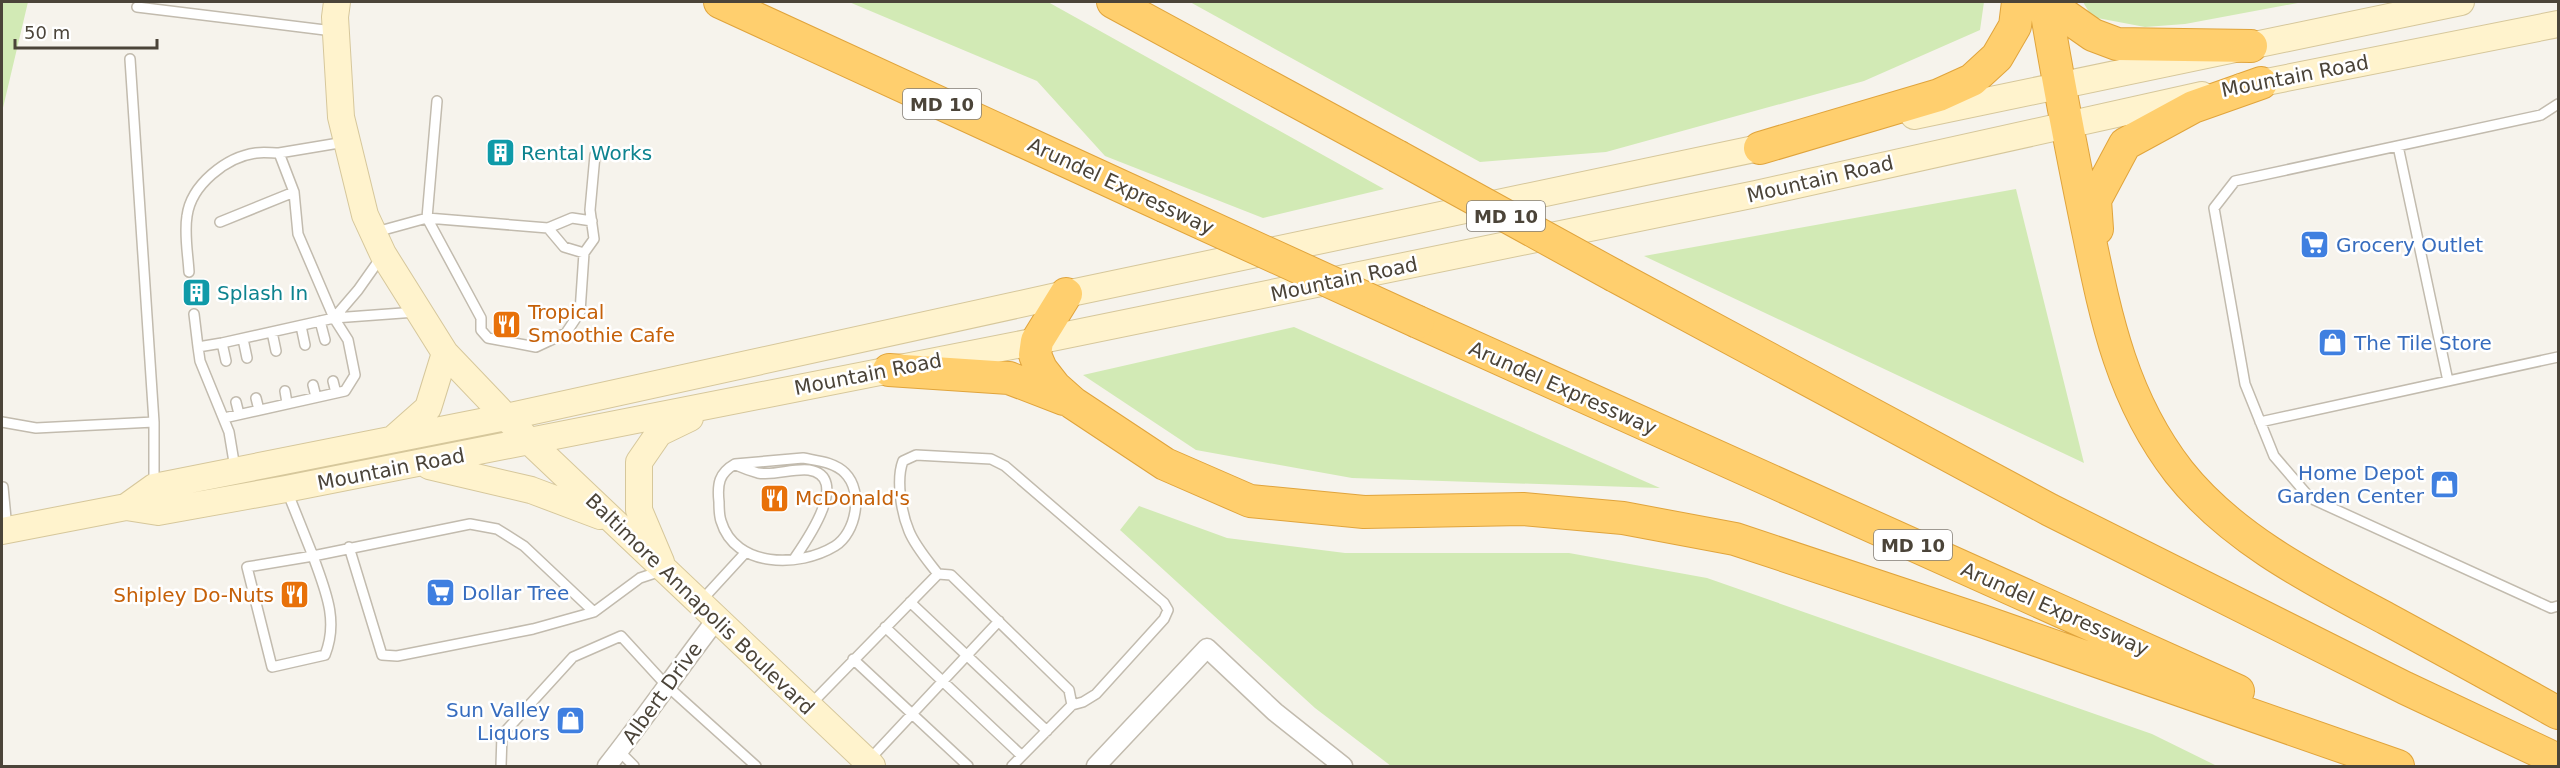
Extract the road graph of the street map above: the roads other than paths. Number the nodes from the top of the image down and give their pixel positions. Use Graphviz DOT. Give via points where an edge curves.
graph roads {
  1 [pos="337,2"];
  2 [pos="720,2"];
  3 [pos="1113,2"];
  4 [pos="2018,2"];
  5 [pos="2028,2"];
  6 [pos="2045,2"];
  7 [pos="2056,2"];
  8 [pos="2461,2"];
  9 [pos="137,7"];
  10 [pos="2559,24"];
  11 [pos="336,31"];
  12 [pos="2251,46"];
  13 [pos="130,59"];
  14 [pos="2261,83"];
  15 [pos="2052,87"];
  16 [pos="437,101"];
  17 [pos="2559,104"];
  18 [pos="2059,125"];
  19 [pos="347,142"];
  20 [pos="2398,146"];
  21 [pos="1760,148"];
  22 [pos="279,153"];
  23 [pos="595,155"];
  24 [pos="294,192"];
  25 [pos="427,218"];
  26 [pos="592,221"];
  27 [pos="220,222"];
  28 [pos="548,228"];
  29 [pos="378,243"];
  30 [pos="584,253"];
  31 [pos="189,272"];
  32 [pos="2101,290"];
  33 [pos="1066,294"];
  34 [pos="419,312"];
  35 [pos="195,314"];
  36 [pos="334,318"];
  37 [pos="320,321"];
  38 [pos="301,326"];
  39 [pos="272,332"];
  40 [pos="243,339"];
  41 [pos="325,340"];
  42 [pos="1037,341"];
  43 [pos="222,343"];
  44 [pos="305,345"];
  45 [pos="198,347"];
  46 [pos="276,351"];
  47 [pos="445,353"];
  48 [pos="247,357"];
  49 [pos="2559,357"];
  50 [pos="226,361"];
  51 [pos="889,370"];
  52 [pos="333,381"];
  53 [pos="2448,381"];
  54 [pos="313,385"];
  55 [pos="285,391"];
  56 [pos="336,393"];
  57 [pos="316,397"];
  58 [pos="256,398"];
  59 [pos="236,402"];
  60 [pos="287,403"];
  61 [pos="720,403"];
  62 [pos="1073,403"];
  63 [pos="259,410"];
  64 [pos="239,414"];
  65 [pos="506,417"];
  66 [pos="224,418"];
  67 [pos="2,422"];
  68 [pos="154,422"];
  69 [pos="2260,422"];
  70 [pos="393,440"];
  71 [pos="530,441"];
  72 [pos="418,463"];
  73 [pos="734,465"];
  74 [pos="235,471"];
  75 [pos="2,485"];
  76 [pos="154,487"];
  77 [pos="286,489"];
  78 [pos="126,507"];
  79 [pos="612,521"];
  80 [pos="4,530"];
  81 [pos="349,547"];
  82 [pos="746,552"];
  83 [pos="313,556"];
  84 [pos="794,559"];
  85 [pos="664,570"];
  86 [pos="938,574"];
  87 [pos="910,602"];
  88 [pos="2559,606"];
  89 [pos="594,612"];
  90 [pos="708,612"];
  91 [pos="999,621"];
  92 [pos="885,627"];
  93 [pos="966,656"];
  94 [pos="853,659"];
  95 [pos="941,682"];
  96 [pos="666,685"];
  97 [pos="1072,705"];
  98 [pos="808,706"];
  99 [pos="2559,712"];
  100 [pos="912,714"];
  101 [pos="1047,730"];
  102 [pos="620,751"];
  103 [pos="1022,756"];
  104 [pos="2559,760"];
  105 [pos="869,764"];
  106 [pos="501,766"];
  107 [pos="607,766"];
  108 [pos="634,766"];
  109 [pos="756,766"];
  110 [pos="968,766"];
  111 [pos="1012,766"];
  112 [pos="1096,766"];
  113 [pos="1343,766"];
  114 [pos="2398,766"];
  115 [pos="2409,766"];
  1 -- 11 [label="main road, Baltimore Annapolis Boulevard"];
  2 -- 115 [label="highway, Arundel Expressway / MD 10, bridge" via="1418,322"];
  3 -- 104 [label="highway, MD 10, bridge" via="2050,510 2405,688"];
  4 -- 21 [label="highway" via="2015,26 1997,57 1972,80 1939,95"];
  5 -- 15 [label="highway"];
  6 -- 15 [label="highway"];
  7 -- 12 [label="highway" via="2063,14 2078,25 2117,44"];
  8 -- 12 [label="main road, Mountain Road"];
  9 -- 11 [label="lane"];
  10 -- 14 [label="main road, Mountain Road"];
  11 -- 19 [label="main road, Baltimore Annapolis Boulevard" via="341,117"];
  12 -- 15 [label="main road, Mountain Road"];
  13 -- 68 [label="lane"];
  14 -- 18 [label="main road, Mountain Road"];
  14 -- 32 [label="highway" via="2193,107 2125,144 2095,200"];
  15 -- 18 [label="highway"];
  15 -- 21 [label="main road, Mountain Road"];
  16 -- 25 [label="lane"];
  17 -- 20 [label="lane" via="2541,115"];
  18 -- 32 [label="highway"];
  18 -- 42 [label="main road, Mountain Road" via="1756,194"];
  19 -- 22 [label="lane"];
  19 -- 29 [label="main road, Baltimore Annapolis Boulevard" via="365,215"];
  20 -- 53 [label="lane"];
  20 -- 69 [label="lane" via="2235,181 2214,208 2245,384"];
  21 -- 33 [label="main road, Mountain Road"];
  22 -- 24 [label="lane"];
  22 -- 31 [label="lane" via="254,153 234,161 208,177 196,192 187,214"];
  23 -- 26 [label="lane"];
  24 -- 27 [label="lane"];
  24 -- 36 [label="lane" via="298,234"];
  25 -- 28 [label="lane"];
  25 -- 29 [label="lane"];
  25 -- 30 [label="lane" via="481,318 481,330 489,338 520,345 536,347 566,333 580,312"];
  26 -- 28 [label="lane" via="572,218"];
  26 -- 30 [label="lane" via="594,239"];
  28 -- 30 [label="lane" via="564,247"];
  29 -- 34 [label="main road, Baltimore Annapolis Boulevard"];
  29 -- 36 [label="lane" via="358,290"];
  32 -- 99 [label="highway" via="2115,352 2140,411 2180,473 2232,524 2325,585"];
  33 -- 42 [label="highway"];
  33 -- 65 [label="main road, Mountain Road"];
  34 -- 36 [label="lane"];
  34 -- 47 [label="main road, Baltimore Annapolis Boulevard"];
  35 -- 45 [label="lane"];
  36 -- 37 [label="lane"];
  36 -- 56 [label="lane" via="348,340 355,375 345,391"];
  37 -- 38 [label="lane"];
  37 -- 41 [label="lane"];
  38 -- 39 [label="lane"];
  38 -- 44 [label="lane"];
  39 -- 40 [label="lane"];
  39 -- 46 [label="lane"];
  40 -- 43 [label="lane"];
  40 -- 48 [label="lane"];
  42 -- 51 [label="main road, Mountain Road"];
  42 -- 62 [label="highway" via="1035,355 1041,369"];
  43 -- 45 [label="lane"];
  43 -- 50 [label="lane"];
  45 -- 66 [label="lane"];
  47 -- 65 [label="main road, Baltimore Annapolis Boulevard"];
  47 -- 70 [label="main road" via="428,408"];
  49 -- 53 [label="lane"];
  51 -- 61 [label="main road, Mountain Road"];
  51 -- 62 [label="highway" via="1009,378"];
  52 -- 56 [label="lane"];
  53 -- 69 [label="lane"];
  54 -- 57 [label="lane"];
  55 -- 60 [label="lane"];
  56 -- 57 [label="lane"];
  57 -- 60 [label="lane"];
  58 -- 63 [label="lane"];
  59 -- 64 [label="lane"];
  60 -- 63 [label="lane"];
  61 -- 71 [label="main road, Mountain Road"];
  61 -- 85 [label="main road" via="659,433 639,462 639,510"];
  62 -- 114 [label="highway" via="1166,464 1250,501 1364,512 1523,509 1623,518 1735,539"];
  63 -- 64 [label="lane"];
  64 -- 66 [label="lane"];
  65 -- 70 [label="main road, Mountain Road"];
  65 -- 71 [label="main road, Baltimore Annapolis Boulevard"];
  66 -- 74 [label="lane" via="230,432"];
  67 -- 68 [label="lane" via="36,428"];
  68 -- 76 [label="lane"];
  69 -- 88 [label="lane" via="2274,456 2310,498 2551,608"];
  70 -- 74 [label="main road, Mountain Road"];
  71 -- 72 [label="main road, Mountain Road"];
  71 -- 79 [label="main road, Baltimore Annapolis Boulevard"];
  72 -- 77 [label="main road, Mountain Road"];
  72 -- 79 [label="main road" via="531,490"];
  73 -- 82 [label="lane" via="720,477 721,521 731,539"];
  73 -- 84 [label="lane" via="759,473 809,470 823,478 827,485 824,505"];
  73 -- 84 [label="lane" via="803,458 832,464 847,474 857,510 851,529 837,545 823,553"];
  74 -- 76 [label="main road, Mountain Road"];
  75 -- 80 [label="lane"];
  76 -- 78 [label="main road, Mountain Road"];
  77 -- 78 [label="main road, Mountain Road" via="158,512"];
  77 -- 83 [label="lane"];
  78 -- 80 [label="main road, Mountain Road"];
  79 -- 85 [label="main road, Baltimore Annapolis Boulevard"];
  81 -- 83 [label="lane"];
  81 -- 89 [label="lane" via="470,524 497,529 524,546"];
  81 -- 89 [label="lane" via="382,655 398,656 533,629"];
  82 -- 84 [label="lane" via="768,560"];
  82 -- 90 [label="lane"];
  83 -- 83 [label="lane" via="247,567 272,667 325,655 333,629"];
  85 -- 89 [label="lane" via="640,578"];
  85 -- 90 [label="main road, Baltimore Annapolis Boulevard"];
  86 -- 87 [label="lane"];
  86 -- 91 [label="lane" via="951,575"];
  86 -- 97 [label="lane" via="909,532 903,507 900,470 903,461 916,455 991,459 1005,466 1164,603 1168,610 1156,627 1096,694"];
  87 -- 92 [label="lane"];
  87 -- 93 [label="lane"];
  90 -- 96 [label="street, Albert Drive"];
  90 -- 98 [label="main road, Baltimore Annapolis Boulevard"];
  91 -- 93 [label="lane"];
  91 -- 97 [label="lane" via="1069,690"];
  92 -- 94 [label="lane"];
  92 -- 95 [label="lane"];
  93 -- 95 [label="lane"];
  93 -- 101 [label="lane"];
  94 -- 98 [label="lane"];
  94 -- 100 [label="lane"];
  95 -- 100 [label="lane"];
  95 -- 103 [label="lane"];
  96 -- 102 [label="street, Albert Drive"];
  96 -- 106 [label="lane" via="621,636 573,657 502,735"];
  96 -- 109 [label="lane"];
  97 -- 101 [label="lane"];
  98 -- 105 [label="main road, Baltimore Annapolis Boulevard"];
  100 -- 105 [label="lane"];
  100 -- 110 [label="lane"];
  101 -- 103 [label="lane"];
  102 -- 107 [label="street, Albert Drive"];
  102 -- 108 [label="lane"];
  103 -- 111 [label="lane"];
  112 -- 113 [label="street" via="1207,648 1275,712"];
}
